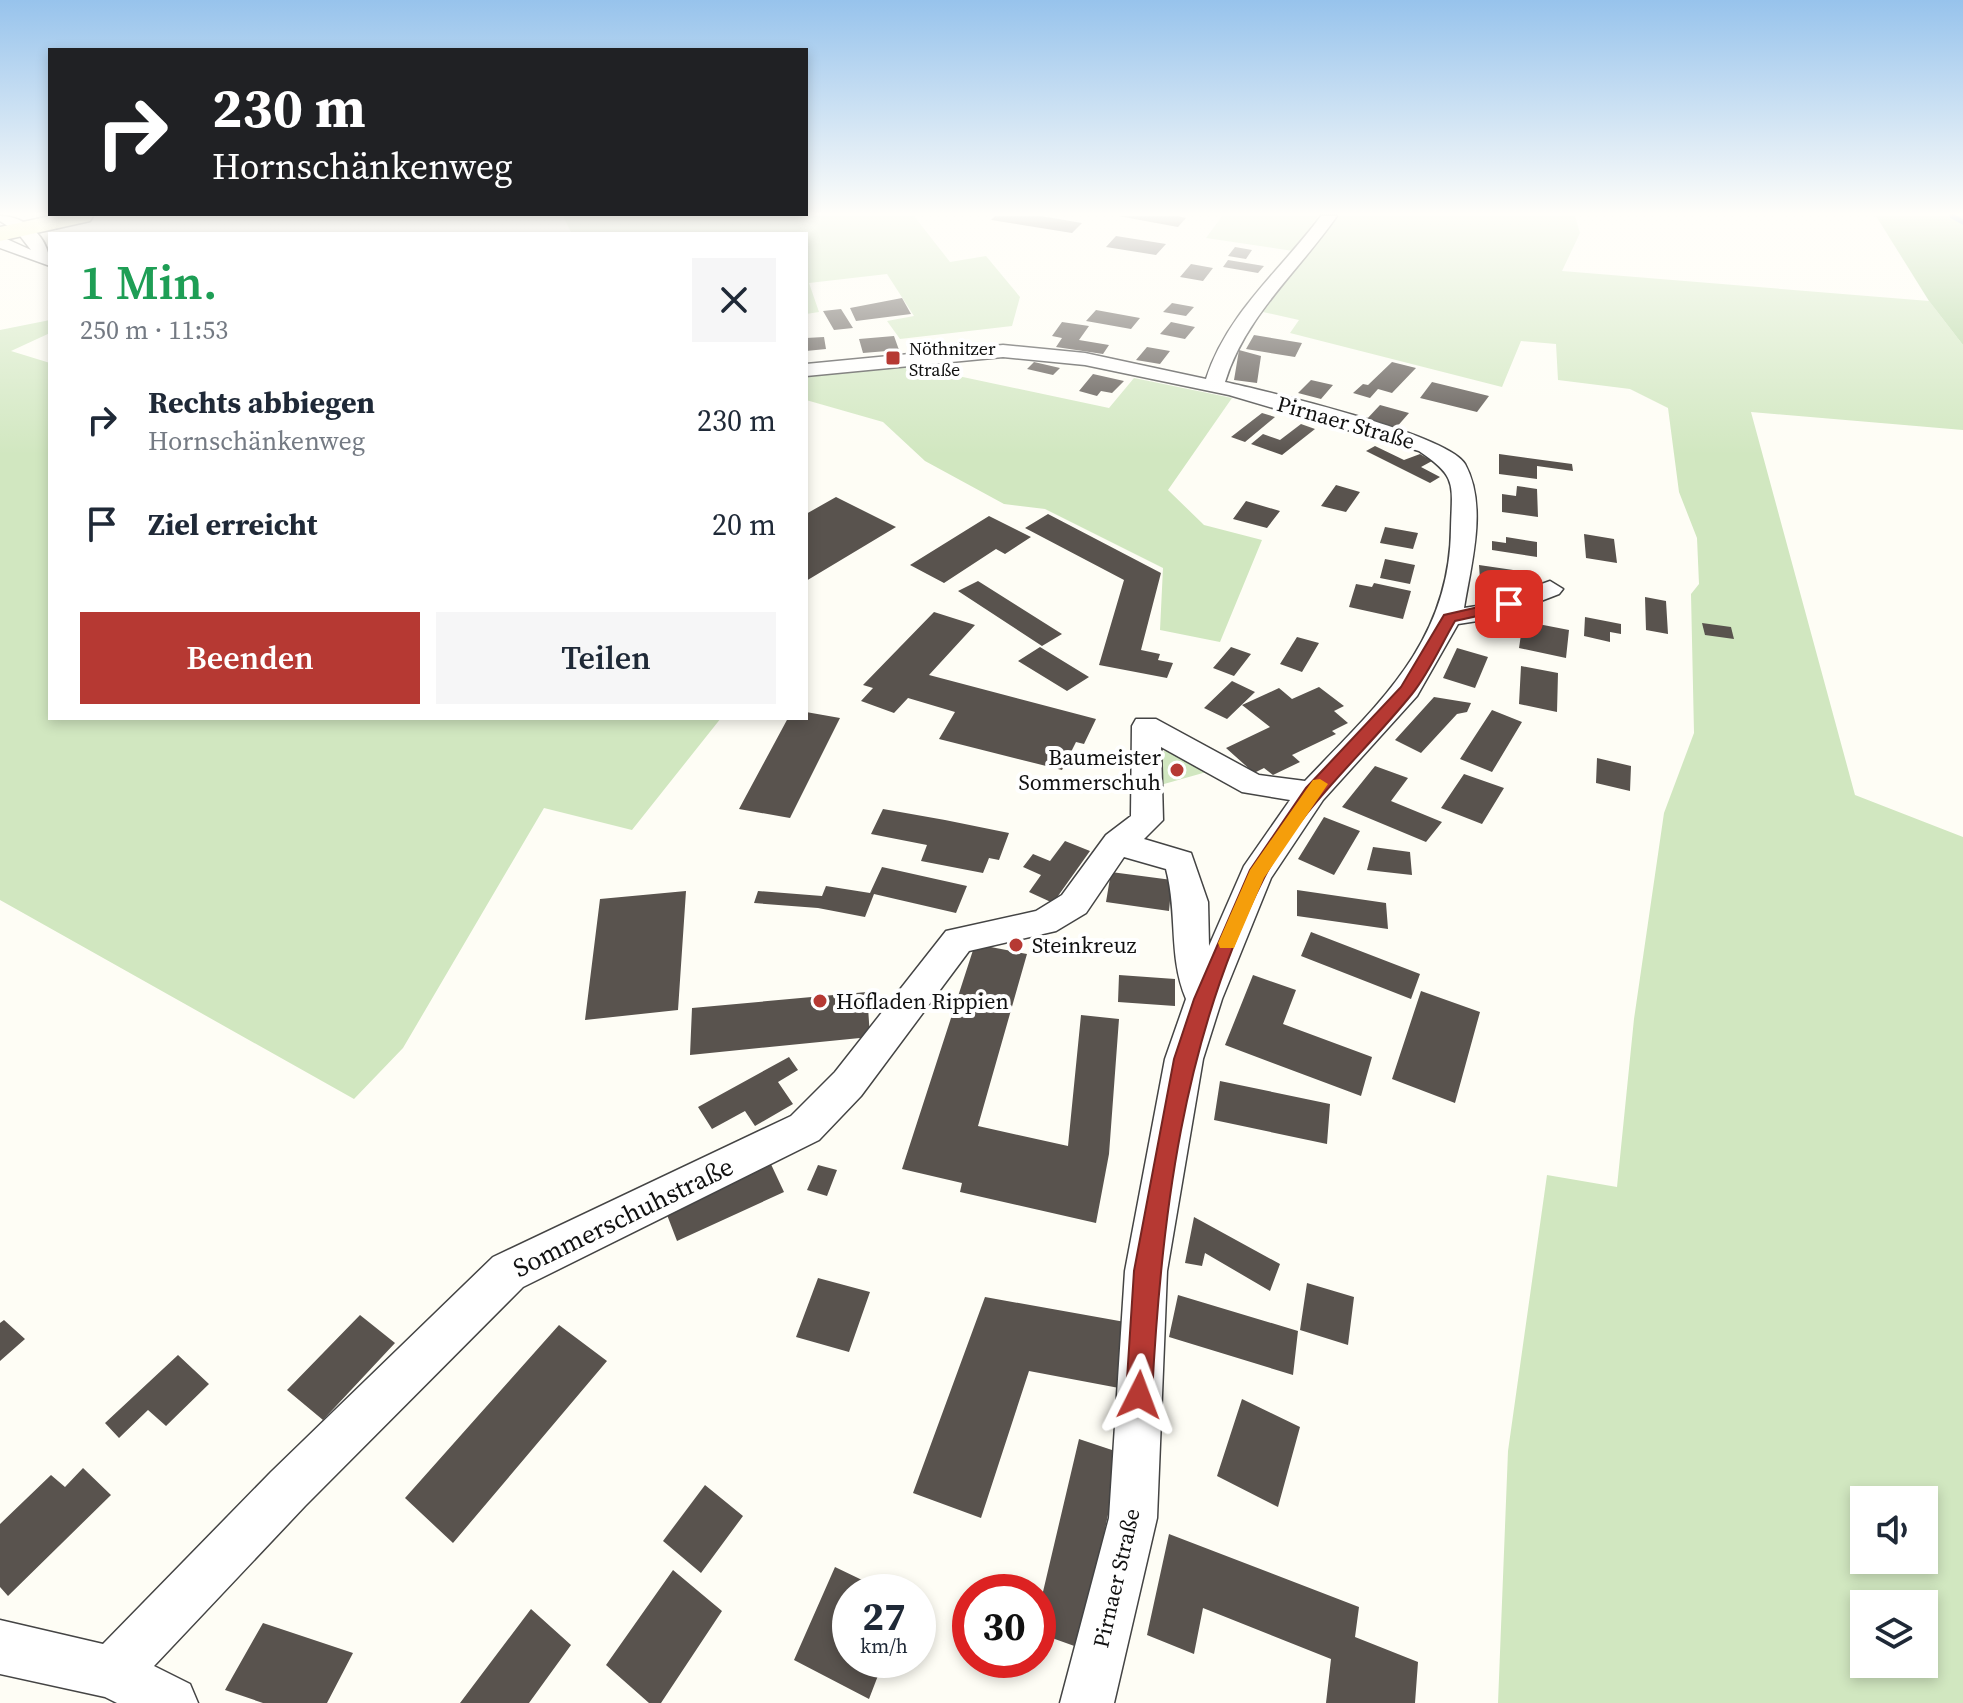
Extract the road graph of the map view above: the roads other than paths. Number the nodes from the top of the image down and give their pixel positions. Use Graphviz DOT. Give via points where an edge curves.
graph roads {
  1 [pos="1263,295"];
  2 [pos="808,370"];
  3 [pos="1214,386"];
  4 [pos="1550,589"];
  5 [pos="1449,618"];
  6 [pos="1312,792"];
  7 [pos="1117,843"];
  8 [pos="1204,999"];
  9 [pos="2,1648"];
  10 [pos="112,1672"];
  11 [pos="171,1703"];
  12 [pos="1087,1703"];
  1 -- 3 [label="street" via="1220,359"];
  2 -- 3 [label="street" via="1032,351"];
  3 -- 5 [label="street, Pirnaer Straße" via="1392,434 1427,446 1454,464 1463,485 1463,543"];
  4 -- 5 [label="street" via="1488,612"];
  5 -- 6 [label="street, Pirnaer Straße" via="1407,690"];
  6 -- 7 [label="street, Sommerschuhstraße" via="1253,785 1146,726 1147,820"];
  6 -- 8 [label="street, Pirnaer Straße" via="1256,875"];
  7 -- 8 [label="street" via="1180,861 1191,902 1192,972"];
  7 -- 10 [label="street, Sommerschuhstraße" via="1074,904 1044,922 958,940 848,1084 805,1128 508,1272"];
  8 -- 12 [label="street, Pirnaer Straße" via="1184,1059 1146,1271 1133,1518"];
  9 -- 10 [label="street"];
  10 -- 11 [label="street"];
}
